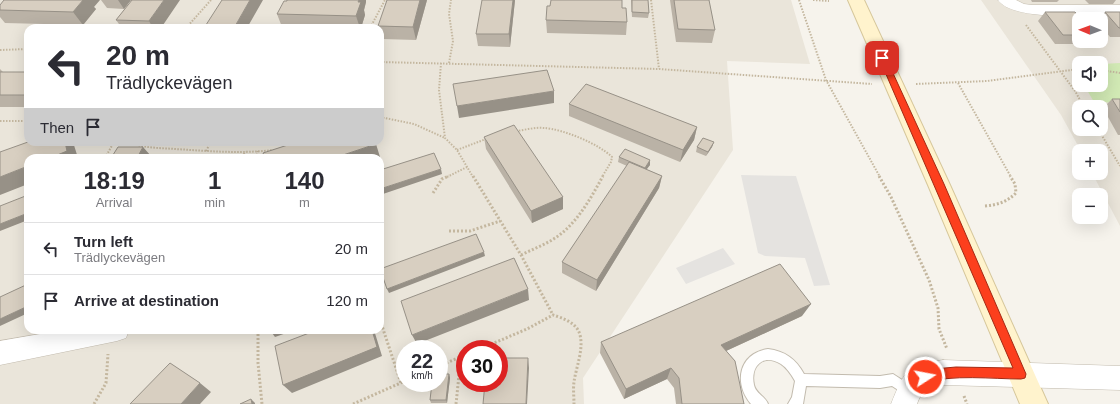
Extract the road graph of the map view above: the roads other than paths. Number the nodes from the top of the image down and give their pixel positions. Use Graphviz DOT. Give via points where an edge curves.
graph roads {
  1 [pos="856,0"];
  2 [pos="1008,2"];
  3 [pos="1120,10"];
  4 [pos="102,334"];
  5 [pos="0,353"];
  6 [pos="1021,374"];
  7 [pos="1120,378"];
  8 [pos="801,380"];
  9 [pos="906,397"];
  10 [pos="762,404"];
  11 [pos="794,404"];
  12 [pos="1034,404"];
  1 -- 6 [label="street"];
  2 -- 3 [label="street" via="1032,10"];
  4 -- 5 [label="street"];
  6 -- 7 [label="street"];
  6 -- 9 [label="street" via="934,374 916,380"];
  6 -- 12 [label="street"];
  8 -- 9 [label="lane" via="893,380"];
  8 -- 10 [label="lane" via="794,367 783,359 770,355 758,356 747,370 747,380 750,391"];
  8 -- 11 [label="lane" via="798,400"];
}
